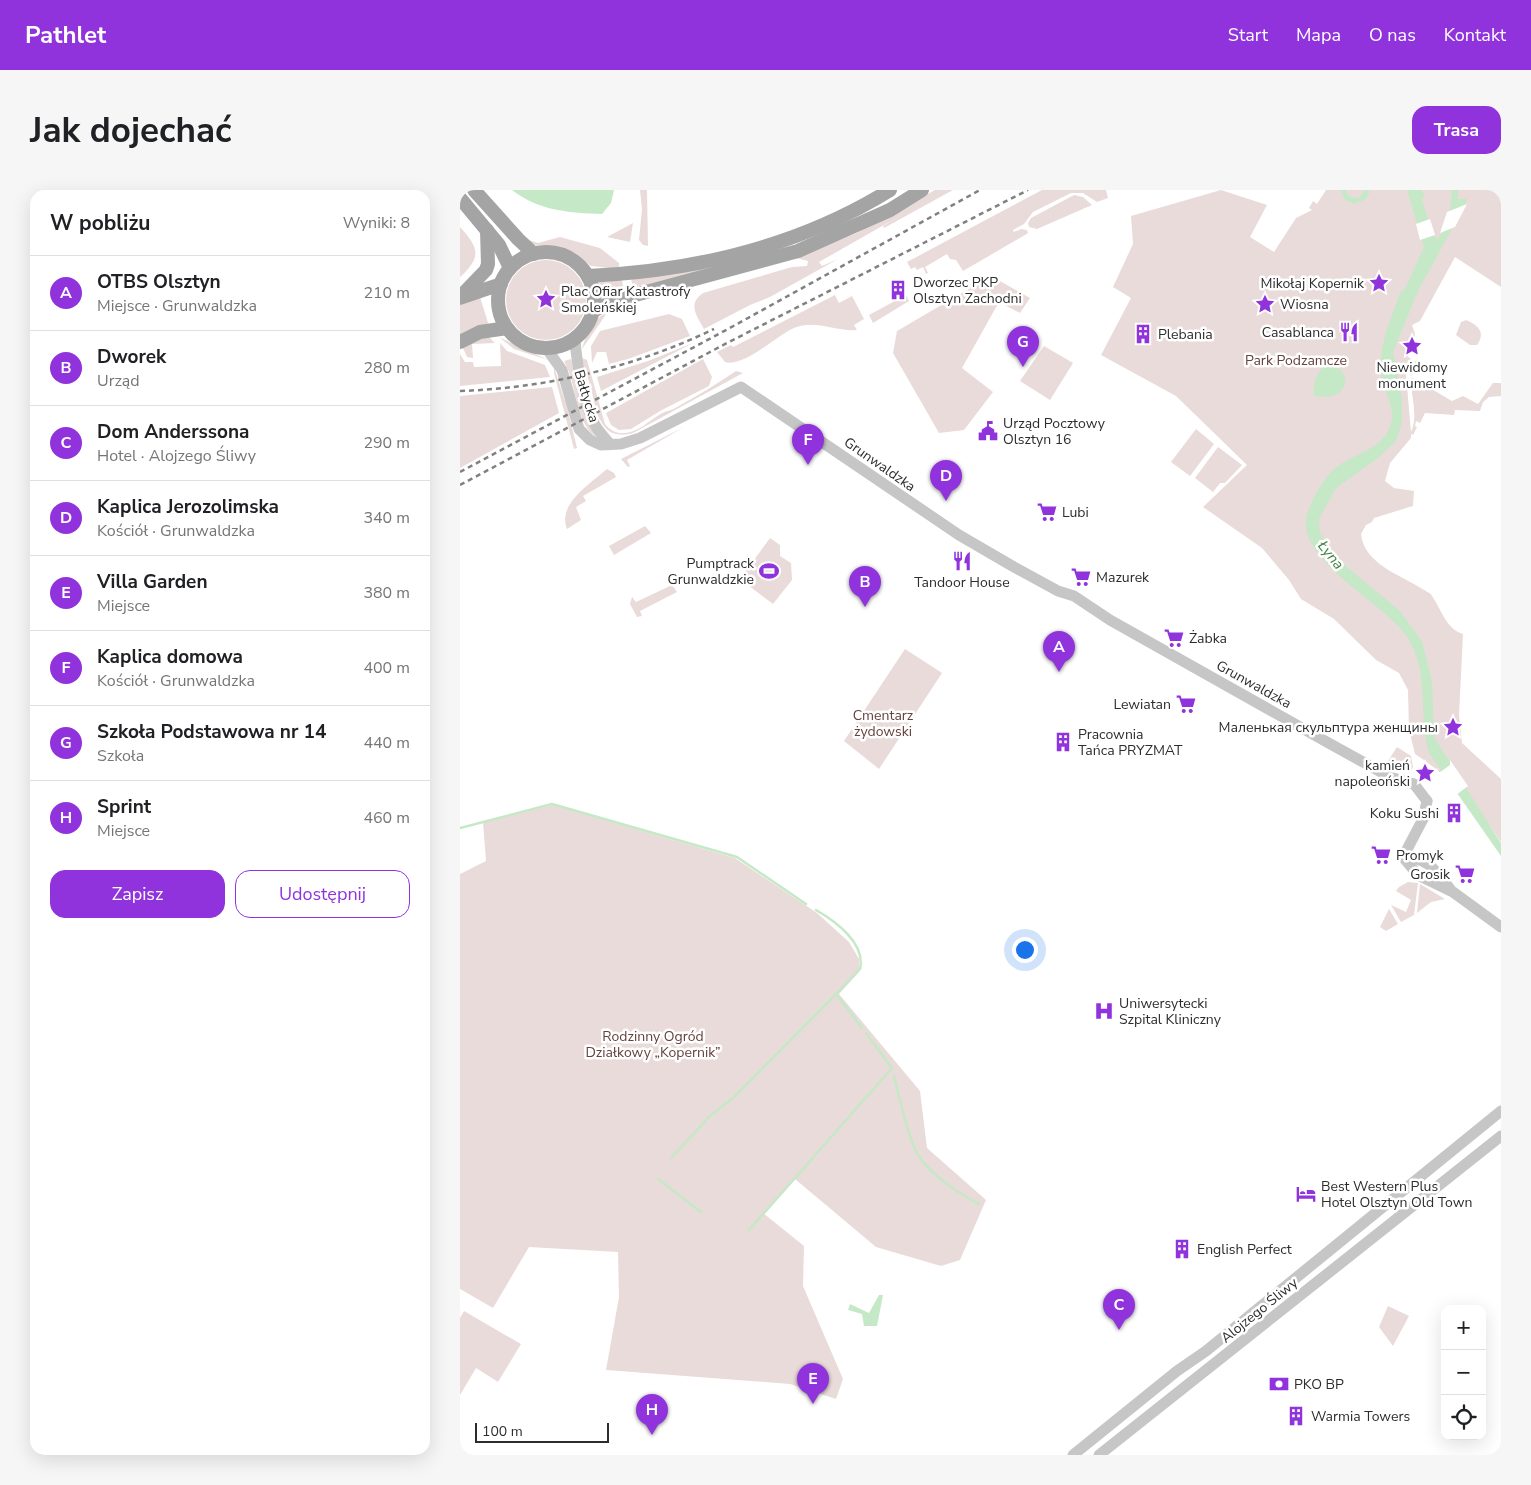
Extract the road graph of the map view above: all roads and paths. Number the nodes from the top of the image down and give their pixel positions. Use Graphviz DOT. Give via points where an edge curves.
graph roads {
  1 [pos="474,190"];
  2 [pos="890,190"];
  3 [pos="922,190"];
  4 [pos="460,198"];
  5 [pos="487,229"];
  6 [pos="534,254"];
  7 [pos="510,268"];
  8 [pos="588,276"];
  9 [pos="501,284"];
  10 [pos="460,298"];
  11 [pos="593,311"];
  12 [pos="507,328"];
  13 [pos="575,339"];
  14 [pos="460,342"];
  15 [pos="546,348"];
  16 [pos="610,444"];
  17 [pos="1501,928"];
  18 [pos="1501,1111"];
  19 [pos="1501,1136"];
  20 [pos="1414,1184"];
  21 [pos="1434,1188"];
  22 [pos="1100,1454"];
  23 [pos="1073,1455"];
  1 -- 6 [label="main road"];
  2 -- 8 [label="main road" via="845,216 789,240 744,254 684,266"];
  3 -- 11 [label="main road" via="890,210 798,251 629,296"];
  4 -- 5 [label="main road"];
  5 -- 7 [label="main road"];
  5 -- 10 [label="main road" via="486,270"];
  6 -- 7 [label="main road"];
  6 -- 8 [label="main road" via="546,252 571,259"];
  7 -- 9 [label="main road"];
  8 -- 11 [label="main road" via="594,293"];
  9 -- 10 [label="main road"];
  9 -- 12 [label="main road" via="498,306"];
  11 -- 13 [label="main road"];
  12 -- 14 [label="main road" via="480,332"];
  12 -- 15 [label="main road" via="531,346"];
  13 -- 15 [label="main road"];
  13 -- 16 [label="street, Bałtycka" via="576,361 592,416"];
  15 -- 16 [label="street, Bałtycka" via="562,370 579,429 595,443"];
  16 -- 17 [label="street, Grunwaldzka" via="640,438 741,387 914,506 1014,567 1074,596 1104,617 1390,776 1427,801 1424,819 1403,857 1428,862 1452,892"];
  18 -- 20 [label="street, Alojzego Śliwy"];
  19 -- 21 [label="street, Alojzego Śliwy"];
  20 -- 21 [label="street"];
  20 -- 23 [label="street, Alojzego Śliwy"];
  21 -- 22 [label="street, Alojzego Śliwy"];
}
